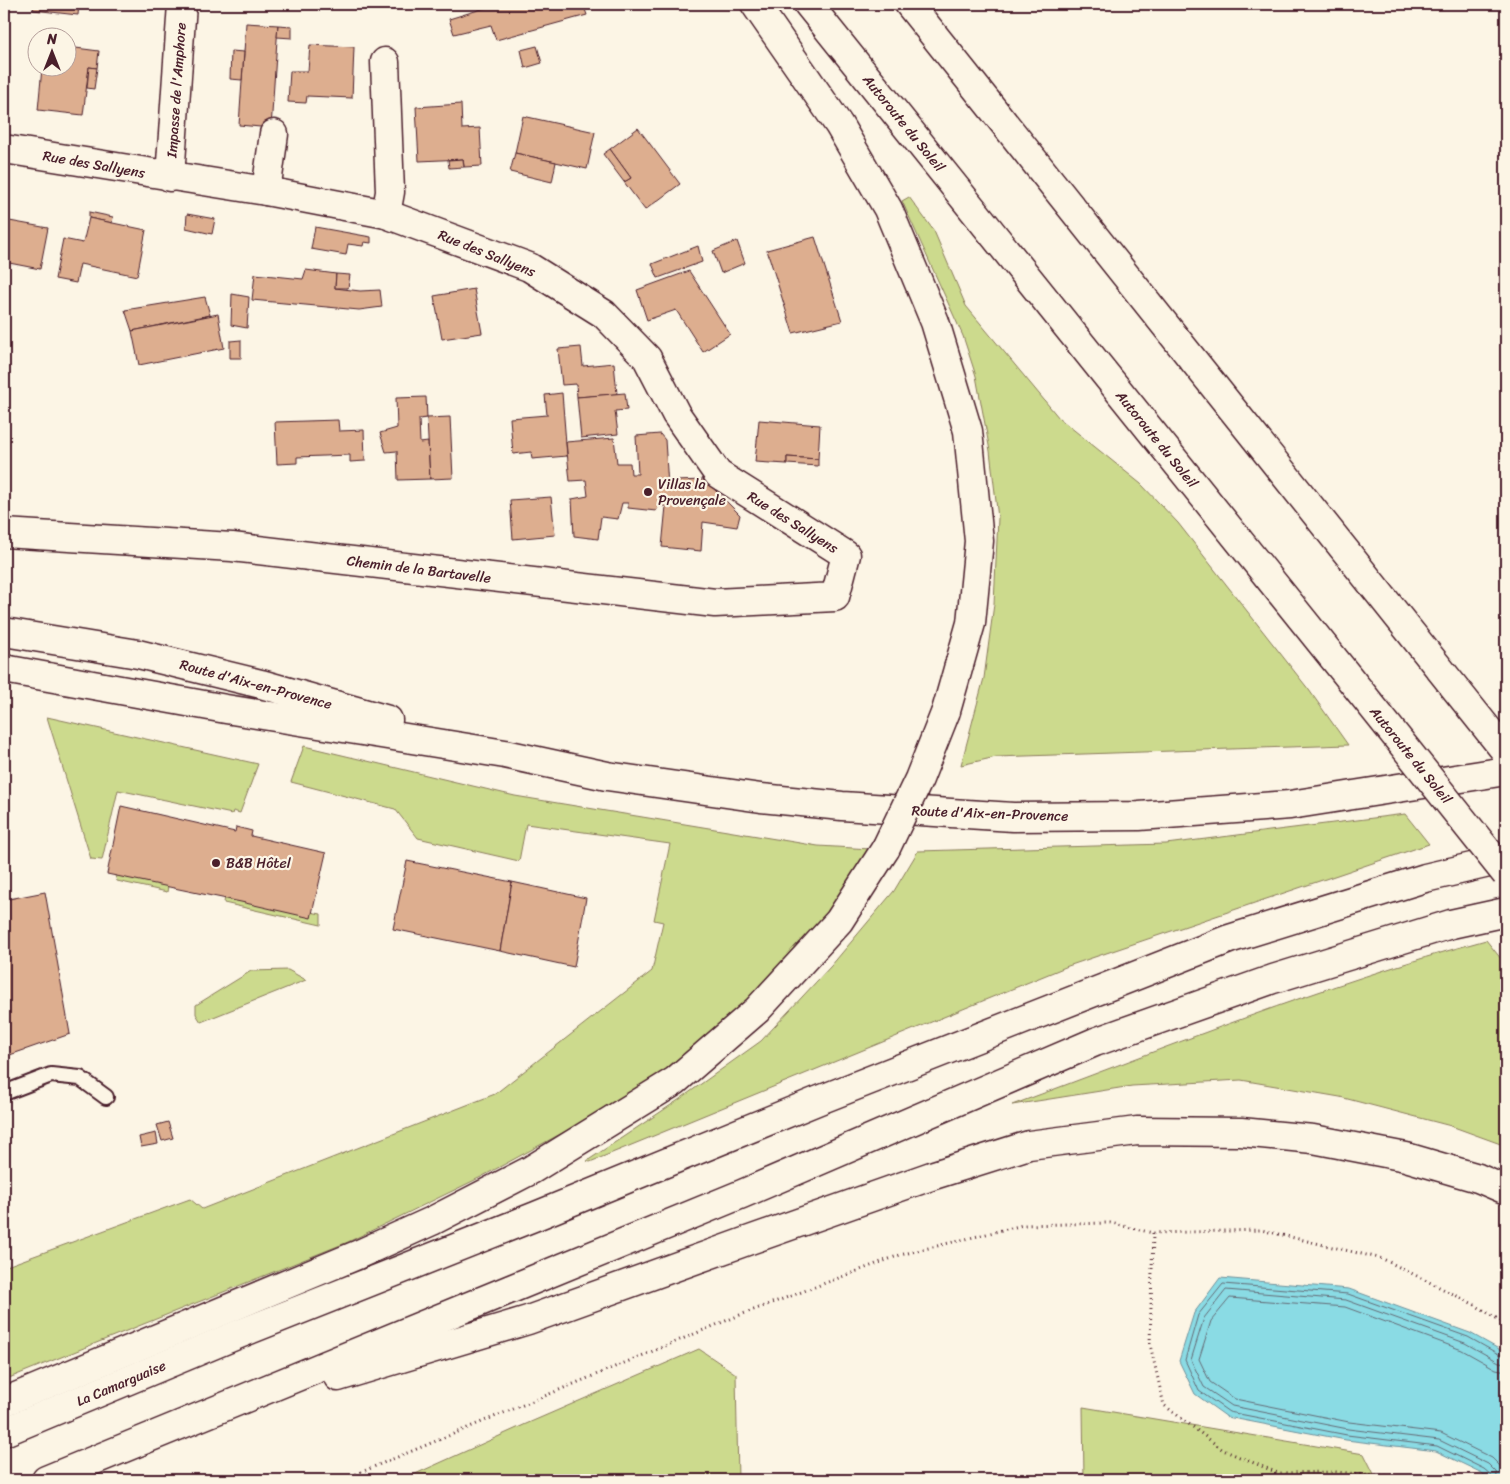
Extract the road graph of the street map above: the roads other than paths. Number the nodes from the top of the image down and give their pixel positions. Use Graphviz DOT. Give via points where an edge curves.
graph roads {
  1 [pos="182,4"];
  2 [pos="755,4"];
  3 [pos="808,4"];
  4 [pos="909,4"];
  5 [pos="385,62"];
  6 [pos="274,134"];
  7 [pos="4,149"];
  8 [pos="170,177"];
  9 [pos="266,191"];
  10 [pos="386,214"];
  11 [pos="4,533"];
  12 [pos="835,598"];
  13 [pos="4,632"];
  14 [pos="4,669"];
  15 [pos="1506,752"];
  16 [pos="505,754"];
  17 [pos="1506,771"];
  18 [pos="1506,859"];
  19 [pos="1506,874"];
  20 [pos="1506,912"];
  21 [pos="4,1093"];
  22 [pos="106,1097"];
  23 [pos="1506,1190"];
  24 [pos="253,1298"];
  25 [pos="4,1402"];
  26 [pos="4,1421"];
  27 [pos="181,1424"];
  28 [pos="4,1432"];
  29 [pos="46,1480"];
  1 -- 8 [label="main road, Impasse de l'Amphore"];
  2 -- 24 [label="main road, bridge" via="839,125 888,209 935,322 968,431 979,541 971,622 946,711 886,848 839,921 757,1010 675,1081 530,1170 432,1221"];
  3 -- 19 [label="main road, Autoroute du Soleil, bridge"];
  4 -- 15 [label="main road"];
  5 -- 10 [label="main road" via="390,192"];
  6 -- 9 [label="main road"];
  7 -- 8 [label="main road, Rue des Sallyens"];
  8 -- 9 [label="main road, Rue des Sallyens"];
  9 -- 10 [label="main road, Rue des Sallyens"];
  10 -- 12 [label="main road, Rue des Sallyens" via="528,267 604,314 647,358 676,414 718,474 846,555"];
  11 -- 12 [label="main road, Chemin de la Bartavelle" via="232,547 715,604"];
  13 -- 16 [label="main road, Route d'Aix-en-Provence" via="138,654 252,681"];
  14 -- 16 [label="main road, Route d'Aix-en-Provence"];
  16 -- 17 [label="main road, Route d'Aix-en-Provence" via="607,776 761,798 1013,817 1140,816 1290,805"];
  18 -- 28 [label="main road, La Camarguaise" via="1425,878 1229,939 817,1101"];
  20 -- 27 [label="main road" via="1451,924 1272,979 1095,1042 733,1198"];
  21 -- 22 [label="lane" via="51,1075 80,1078"];
  23 -- 27 [label="main road" via="1478,1178 1406,1157 1313,1139 1241,1132 1137,1131 1029,1145 934,1175 528,1320"];
  24 -- 25 [label="main road"];
  24 -- 26 [label="main road"];
  27 -- 29 [label="main road"];
}
